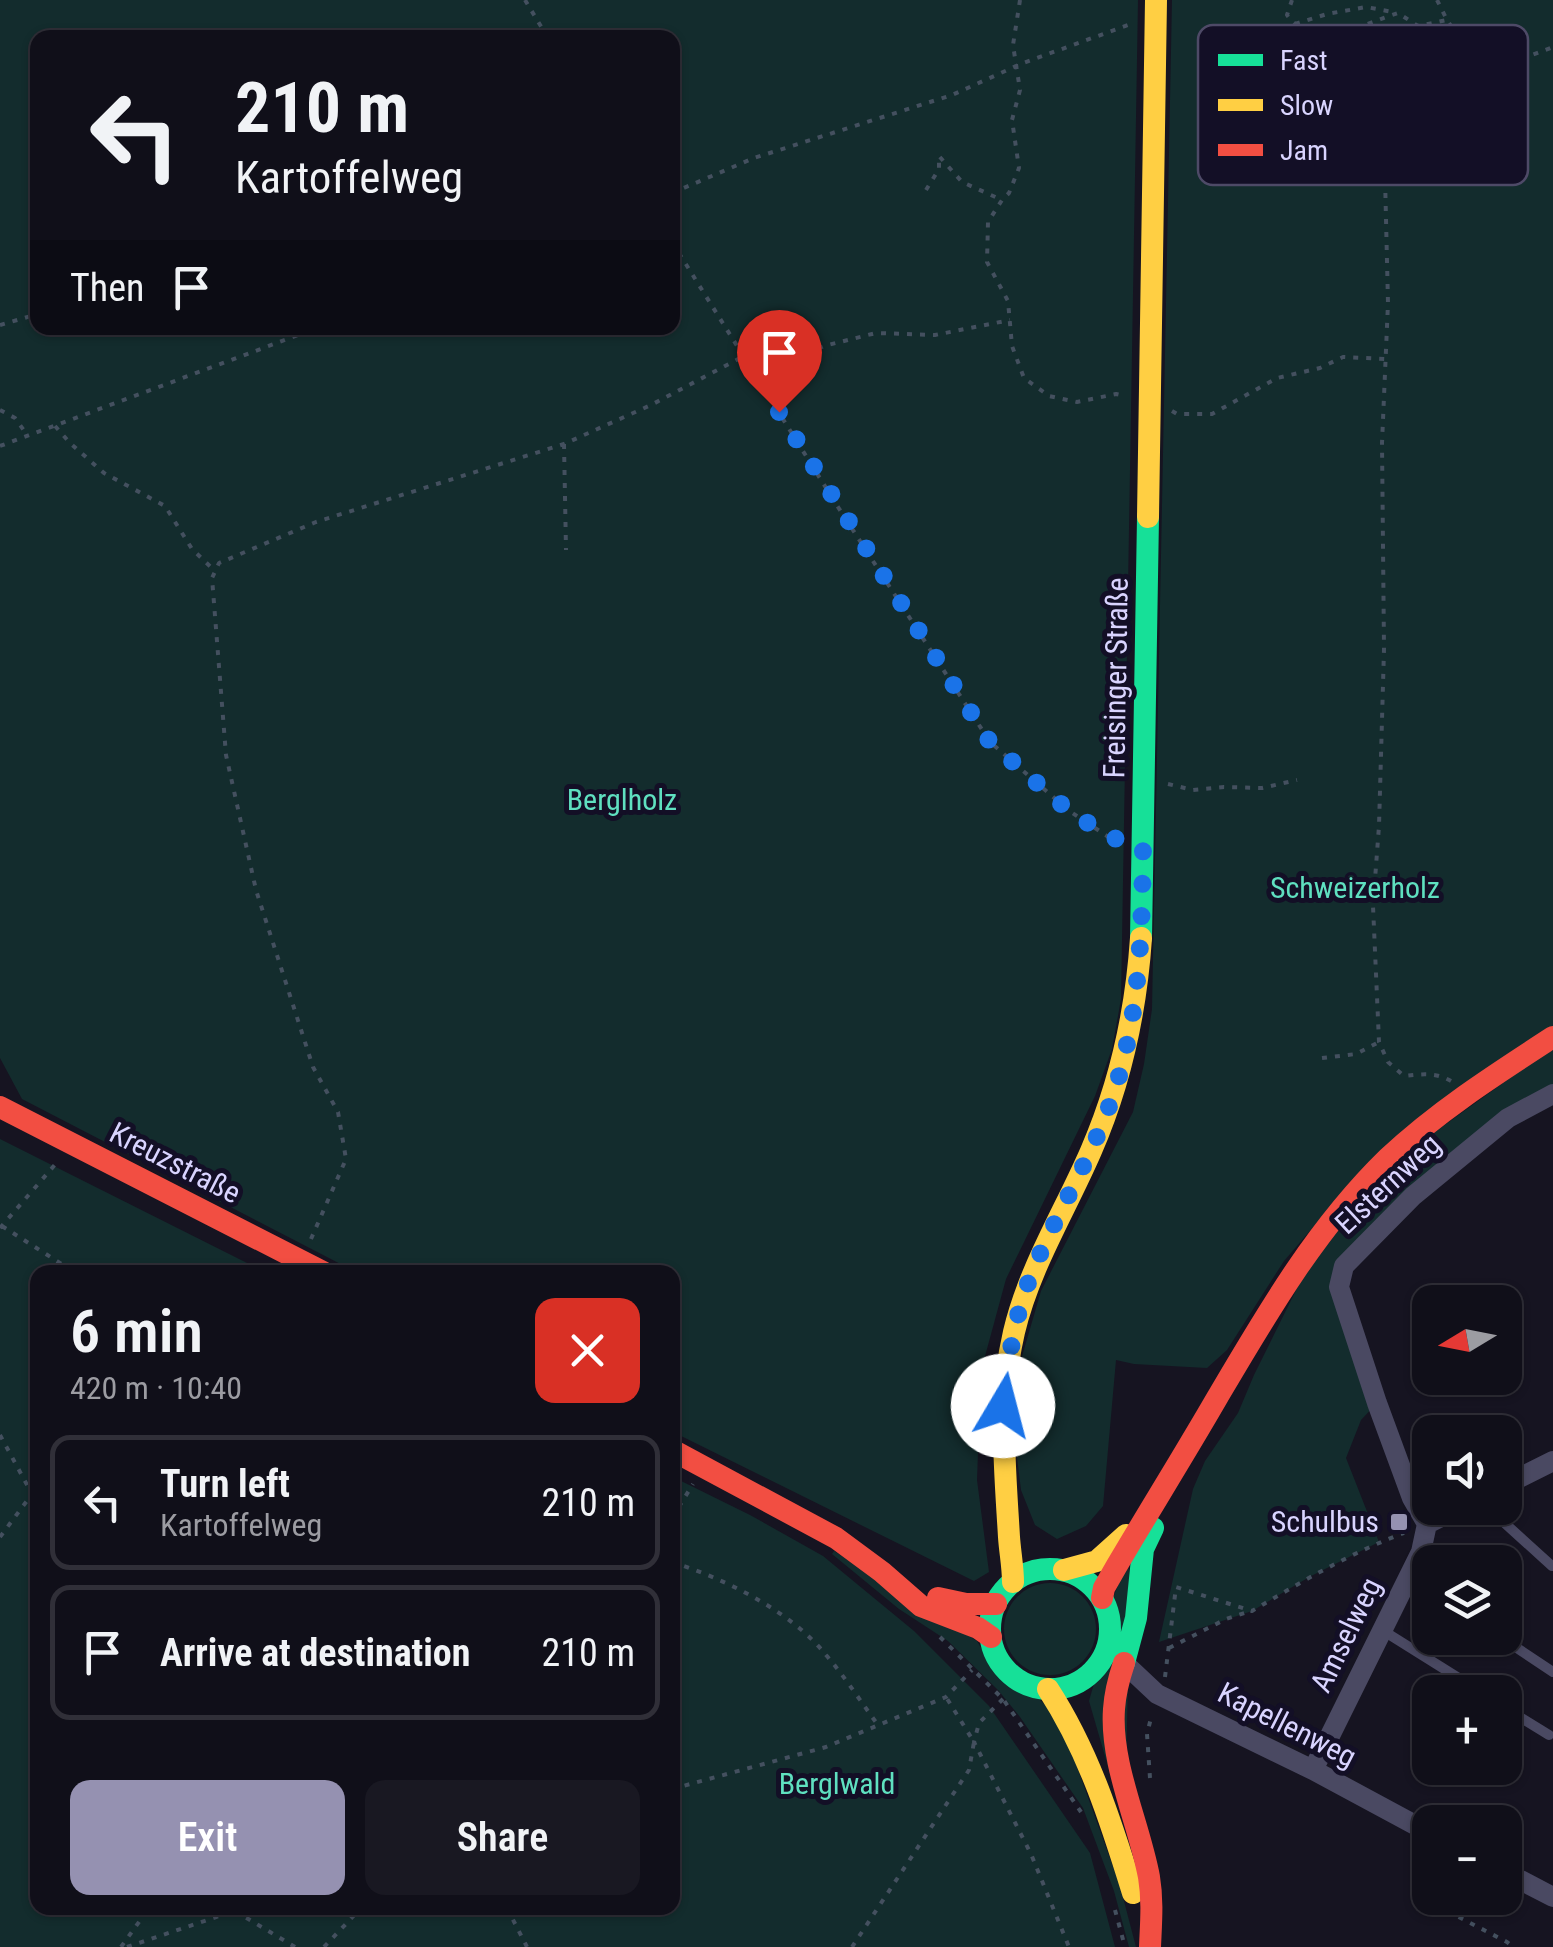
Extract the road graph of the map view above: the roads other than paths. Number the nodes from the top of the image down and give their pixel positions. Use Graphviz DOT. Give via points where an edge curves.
graph roads {
  1 [pos="1156,7"];
  2 [pos="1553,1037"];
  3 [pos="1553,1094"];
  4 [pos="0,1107"];
  5 [pos="309,1265"];
  6 [pos="1190,1445"];
  7 [pos="680,1454"];
  8 [pos="1553,1462"];
  9 [pos="1522,1477"];
  10 [pos="1412,1498"];
  11 [pos="1010,1512"];
  12 [pos="1142,1520"];
  13 [pos="1428,1525"];
  14 [pos="1507,1525"];
  15 [pos="1552,1566"];
  16 [pos="1054,1570"];
  17 [pos="882,1572"];
  18 [pos="1013,1582"];
  19 [pos="1406,1582"];
  20 [pos="1412,1585"];
  21 [pos="1102,1598"];
  22 [pos="996,1604"];
  23 [pos="1382,1630"];
  24 [pos="991,1637"];
  25 [pos="1522,1651"];
  26 [pos="1124,1663"];
  27 [pos="1553,1672"];
  28 [pos="1454,1675"];
  29 [pos="1083,1680"];
  30 [pos="1048,1690"];
  31 [pos="1522,1718"];
  32 [pos="1549,1735"];
  33 [pos="1312,1770"];
  34 [pos="1101,1795"];
  35 [pos="1412,1823"];
  36 [pos="1522,1881"];
  37 [pos="1553,1897"];
  38 [pos="1149,1947"];
  1 -- 11 [label="main road, Freisinger Straße" via="1136,998 1120,1071 1091,1152 1028,1282 1015,1331 1003,1406"];
  2 -- 6 [label="main road" via="1468,1091 1366,1181 1296,1266"];
  3 -- 10 [label="street, Elsternweg" via="1508,1118 1414,1196 1344,1266 1339,1286"];
  4 -- 5 [label="main road, Kreuzstraße"];
  6 -- 12 [label="main road"];
  6 -- 26 [label="main road" via="1143,1549"];
  7 -- 17 [label="main road" via="795,1514"];
  8 -- 9 [label="street"];
  11 -- 16 [label="main road" via="1035,1560"];
  11 -- 18 [label="main road, Freisinger Straße"];
  12 -- 16 [label="main road" via="1096,1561"];
  12 -- 21 [label="main road"];
  13 -- 19 [label="street, Amselweg"];
  14 -- 15 [label="lane"];
  16 -- 18 [label="main road"];
  16 -- 21 [label="main road" via="1086,1580"];
  17 -- 22 [label="main road" via="940,1599"];
  17 -- 24 [label="main road" via="921,1606"];
  18 -- 22 [label="main road"];
  19 -- 20 [label="lane"];
  19 -- 23 [label="street, Amselweg"];
  21 -- 29 [label="main road" via="1109,1615 1106,1652"];
  22 -- 24 [label="main road"];
  23 -- 28 [label="lane"];
  23 -- 33 [label="street, Amselweg"];
  24 -- 30 [label="main road" via="1004,1668"];
  25 -- 27 [label="lane"];
  26 -- 33 [label="street, Kapellenweg" via="1149,1687"];
  26 -- 38 [label="main road" via="1112,1726 1152,1904"];
  29 -- 30 [label="main road"];
  29 -- 34 [label="main road" via="1081,1702"];
  30 -- 34 [label="main road" via="1066,1714"];
  31 -- 32 [label="lane"];
  33 -- 35 [label="street, Kapellenweg"];
  34 -- 38 [label="main road"];
  36 -- 37 [label="street"];
}
